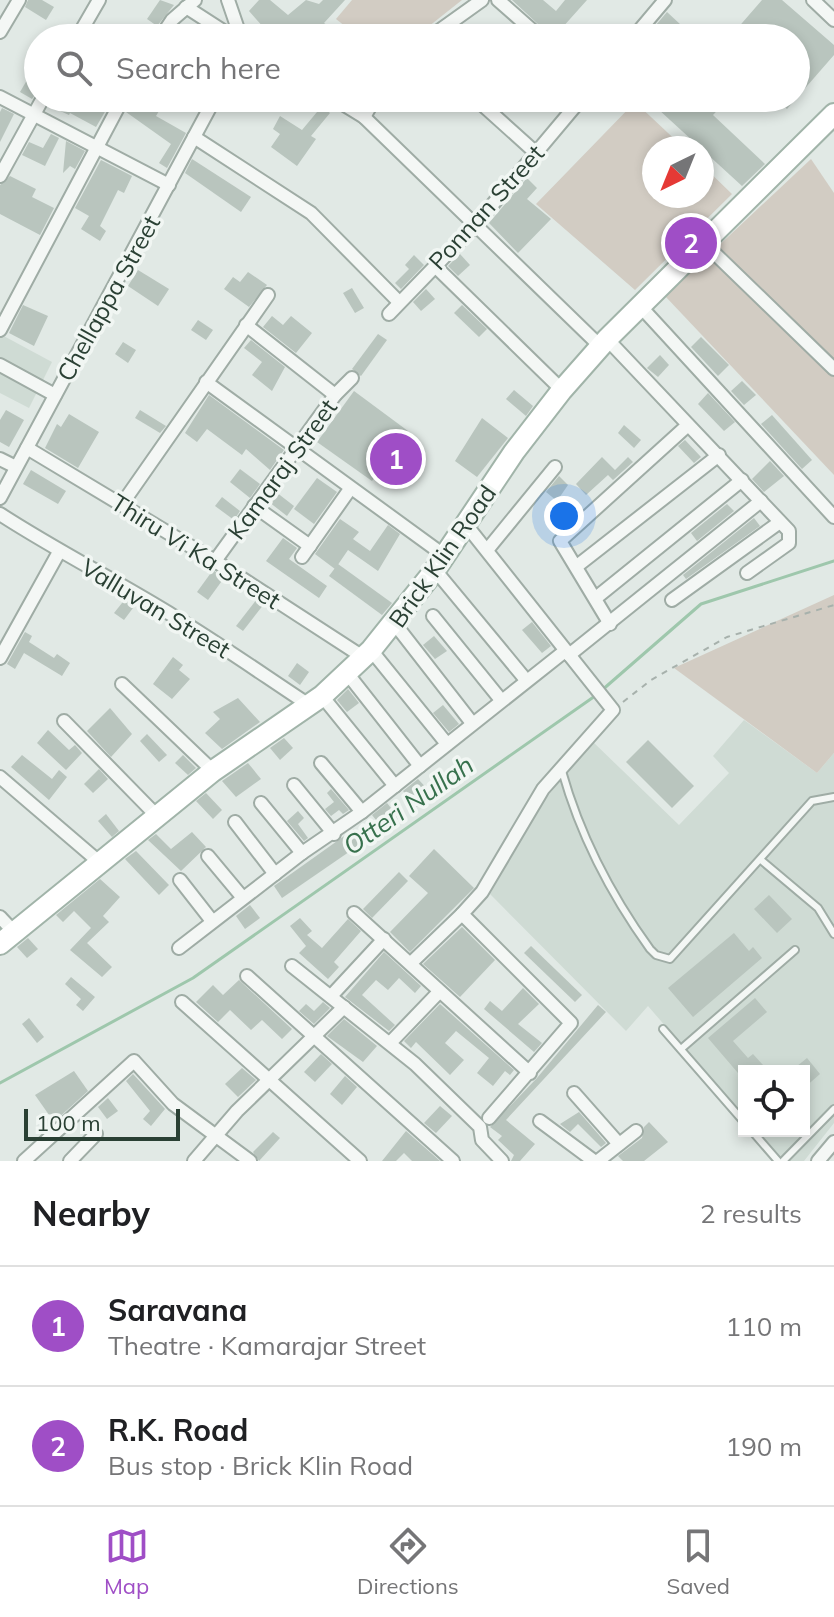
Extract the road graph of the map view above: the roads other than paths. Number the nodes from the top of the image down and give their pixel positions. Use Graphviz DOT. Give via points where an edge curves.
graph roads {
  1 [pos="19,0"];
  2 [pos="99,0"];
  3 [pos="228,0"];
  4 [pos="482,0"];
  5 [pos="498,0"];
  6 [pos="665,0"];
  7 [pos="813,0"];
  8 [pos="190,3"];
  9 [pos="832,13"];
  10 [pos="85,24"];
  11 [pos="172,24"];
  12 [pos="216,24"];
  13 [pos="236,24"];
  14 [pos="458,24"];
  15 [pos="525,24"];
  16 [pos="645,24"];
  17 [pos="0,32"];
  18 [pos="0,97"];
  19 [pos="24,109"];
  20 [pos="29,112"];
  21 [pos="115,112"];
  22 [pos="207,112"];
  23 [pos="356,112"];
  24 [pos="367,112"];
  25 [pos="491,112"];
  26 [pos="570,112"];
  27 [pos="33,114"];
  28 [pos="834,114"];
  29 [pos="364,117"];
  30 [pos="194,137"];
  31 [pos="97,145"];
  32 [pos="536,153"];
  33 [pos="0,176"];
  34 [pos="169,185"];
  35 [pos="477,223"];
  36 [pos="704,243"];
  37 [pos="435,266"];
  38 [pos="268,295"];
  39 [pos="398,301"];
  40 [pos="641,307"];
  41 [pos="389,314"];
  42 [pos="246,325"];
  43 [pos="0,330"];
  44 [pos="604,342"];
  45 [pos="0,365"];
  46 [pos="834,369"];
  47 [pos="352,378"];
  48 [pos="206,382"];
  49 [pos="562,390"];
  50 [pos="55,395"];
  51 [pos="335,395"];
  52 [pos="688,425"];
  53 [pos="296,447"];
  54 [pos="27,448"];
  55 [pos="719,455"];
  56 [pos="0,459"];
  57 [pos="16,467"];
  58 [pos="555,467"];
  59 [pos="742,480"];
  60 [pos="350,489"];
  61 [pos="0,498"];
  62 [pos="761,501"];
  63 [pos="122,504"];
  64 [pos="254,506"];
  65 [pos="0,514"];
  66 [pos="834,517"];
  67 [pos="780,522"];
  68 [pos="467,526"];
  69 [pos="488,549"];
  70 [pos="59,552"];
  71 [pos="215,561"];
  72 [pos="440,563"];
  73 [pos="577,566"];
  74 [pos="747,573"];
  75 [pos="597,597"];
  76 [pos="672,600"];
  77 [pos="433,616"];
  78 [pos="395,624"];
  79 [pos="610,624"];
  80 [pos="567,653"];
  81 [pos="367,654"];
  82 [pos="0,658"];
  83 [pos="347,673"];
  84 [pos="526,680"];
  85 [pos="122,684"];
  86 [pos="316,700"];
  87 [pos="501,700"];
  88 [pos="64,721"];
  89 [pos="472,723"];
  90 [pos="447,744"];
  91 [pos="321,763"];
  92 [pos="420,766"];
  93 [pos="561,767"];
  94 [pos="213,771"];
  95 [pos="0,777"];
  96 [pos="294,785"];
  97 [pos="395,786"];
  98 [pos="834,797"];
  99 [pos="261,803"];
  100 [pos="362,812"];
  101 [pos="156,815"];
  102 [pos="235,822"];
  103 [pos="334,834"];
  104 [pos="302,853"];
  105 [pos="208,856"];
  106 [pos="761,860"];
  107 [pos="98,861"];
  108 [pos="275,874"];
  109 [pos="180,880"];
  110 [pos="243,898"];
  111 [pos="354,913"];
  112 [pos="462,914"];
  113 [pos="212,921"];
  114 [pos="5,931"];
  115 [pos="834,934"];
  116 [pos="384,939"];
  117 [pos="179,948"];
  118 [pos="795,950"];
  119 [pos="411,963"];
  120 [pos="292,966"];
  121 [pos="247,976"];
  122 [pos="439,992"];
  123 [pos="332,995"];
  124 [pos="182,1002"];
  125 [pos="344,1007"];
  126 [pos="663,1029"];
  127 [pos="314,1038"];
  128 [pos="390,1043"];
  129 [pos="681,1049"];
  130 [pos="530,1073"];
  131 [pos="266,1081"];
  132 [pos="574,1093"];
  133 [pos="834,1109"];
  134 [pos="738,1115"];
  135 [pos="489,1118"];
  136 [pos="540,1121"];
  137 [pos="636,1131"];
  138 [pos="96,1134"];
  139 [pos="215,1135"];
  140 [pos="758,1137"];
  141 [pos="834,1142"];
  142 [pos="619,1144"];
  143 [pos="24,1161"];
  144 [pos="70,1161"];
  145 [pos="194,1161"];
  146 [pos="250,1161"];
  147 [pos="360,1161"];
  148 [pos="453,1161"];
  149 [pos="502,1161"];
  150 [pos="596,1161"];
  151 [pos="781,1161"];
  152 [pos="818,1161"];
  1 -- 17 [label="street"];
  2 -- 10 [label="street"];
  3 -- 13 [label="street"];
  4 -- 14 [label="street"];
  5 -- 15 [label="street"];
  6 -- 16 [label="street"];
  7 -- 9 [label="street"];
  8 -- 11 [label="street"];
  8 -- 12 [label="street"];
  18 -- 19 [label="street"];
  20 -- 27 [label="street"];
  21 -- 31 [label="street"];
  22 -- 30 [label="street, Chellappa Street"];
  23 -- 29 [label="street"];
  24 -- 29 [label="street"];
  25 -- 32 [label="street"];
  26 -- 32 [label="street, Ponnan Street"];
  27 -- 31 [label="street"];
  27 -- 33 [label="street"];
  28 -- 36 [label="main road, Brick Klin Road"];
  29 -- 35 [label="street"];
  30 -- 34 [label="street, Chellappa Street"];
  30 -- 39 [label="street" via="311,213"];
  31 -- 34 [label="street"];
  31 -- 43 [label="street"];
  32 -- 35 [label="street, Ponnan Street"];
  34 -- 50 [label="street, Chellappa Street"];
  35 -- 37 [label="street, Ponnan Street"];
  35 -- 44 [label="street"];
  36 -- 40 [label="main road, Brick Klin Road"];
  36 -- 46 [label="street"];
  37 -- 39 [label="street, Ponnan Street"];
  37 -- 49 [label="street"];
  38 -- 42 [label="street"];
  39 -- 41 [label="street, Ponnan Street"];
  40 -- 44 [label="main road, Brick Klin Road"];
  40 -- 66 [label="street"];
  42 -- 48 [label="street"];
  42 -- 51 [label="street"];
  44 -- 49 [label="main road, Brick Klin Road"];
  44 -- 52 [label="street"];
  45 -- 50 [label="street"];
  47 -- 51 [label="street, Kamaraj Street"];
  48 -- 53 [label="street"];
  48 -- 63 [label="street"];
  49 -- 68 [label="main road, Brick Klin Road"];
  50 -- 54 [label="street, Chellappa Street"];
  51 -- 53 [label="street, Kamaraj Street"];
  52 -- 55 [label="street"];
  52 -- 73 [label="street" via="560,541"];
  53 -- 60 [label="street"];
  53 -- 64 [label="street, Kamaraj Street"];
  54 -- 57 [label="street, Chellappa Street"];
  54 -- 63 [label="street, Thiru Vi Ka Street"];
  55 -- 59 [label="street"];
  55 -- 73 [label="street"];
  56 -- 57 [label="street"];
  57 -- 61 [label="street, Chellappa Street"];
  58 -- 69 [label="street"];
  59 -- 62 [label="street"];
  59 -- 75 [label="street"];
  60 -- 64 [label="street" via="306,551"];
  60 -- 72 [label="street"];
  62 -- 67 [label="street"];
  62 -- 79 [label="street"];
  63 -- 71 [label="street, Thiru Vi Ka Street"];
  64 -- 71 [label="street, Kamaraj Street"];
  65 -- 70 [label="street, Valluvan Street"];
  67 -- 74 [label="street" via="789,531 789,543"];
  67 -- 76 [label="street"];
  68 -- 69 [label="street"];
  68 -- 72 [label="main road, Brick Klin Road"];
  69 -- 80 [label="street"];
  70 -- 82 [label="street"];
  70 -- 86 [label="street, Valluvan Street"];
  71 -- 81 [label="street, Thiru Vi Ka Street"];
  72 -- 78 [label="main road, Brick Klin Road"];
  72 -- 84 [label="street"];
  73 -- 75 [label="street"];
  75 -- 79 [label="street"];
  77 -- 87 [label="street"];
  78 -- 81 [label="main road, Brick Klin Road"];
  78 -- 89 [label="street"];
  79 -- 80 [label="street"];
  80 -- 84 [label="street"];
  80 -- 93 [label="street" via="611,707"];
  81 -- 83 [label="main road, Brick Klin Road"];
  81 -- 90 [label="street, Thiru Vi Ka Street"];
  83 -- 86 [label="main road, Brick Klin Road"];
  83 -- 92 [label="street"];
  84 -- 87 [label="street"];
  85 -- 94 [label="street"];
  86 -- 94 [label="main road, Brick Klin Road"];
  86 -- 97 [label="street, Valluvan Street"];
  87 -- 89 [label="street"];
  88 -- 101 [label="street"];
  89 -- 90 [label="street"];
  90 -- 92 [label="street"];
  91 -- 100 [label="street"];
  92 -- 97 [label="street"];
  93 -- 106 [label="lane" via="591,851 656,955 675,957"];
  93 -- 112 [label="street" via="482,892"];
  94 -- 101 [label="main road, Brick Klin Road"];
  95 -- 107 [label="street"];
  96 -- 103 [label="street"];
  97 -- 100 [label="street"];
  98 -- 106 [label="lane" via="812,801"];
  99 -- 104 [label="street"];
  100 -- 103 [label="street"];
  101 -- 107 [label="main road, Brick Klin Road"];
  102 -- 108 [label="street"];
  103 -- 104 [label="street"];
  104 -- 108 [label="street"];
  105 -- 110 [label="street"];
  106 -- 115 [label="lane" via="818,908"];
  107 -- 114 [label="main road, Brick Klin Road"];
  108 -- 110 [label="street"];
  109 -- 113 [label="street"];
  110 -- 113 [label="street"];
  111 -- 116 [label="street"];
  112 -- 119 [label="street"];
  112 -- 130 [label="street" via="570,1019 570,1026"];
  113 -- 117 [label="street"];
  116 -- 119 [label="street"];
  116 -- 123 [label="street"];
  118 -- 129 [label="lane"];
  119 -- 122 [label="street"];
  120 -- 123 [label="street"];
  121 -- 127 [label="street"];
  122 -- 128 [label="street"];
  122 -- 130 [label="street"];
  123 -- 125 [label="street"];
  124 -- 131 [label="street"];
  125 -- 127 [label="street"];
  125 -- 128 [label="street"];
  126 -- 129 [label="lane"];
  127 -- 131 [label="street"];
  127 -- 148 [label="street"];
  128 -- 149 [label="street" via="480,1127 482,1140"];
  129 -- 134 [label="lane"];
  130 -- 135 [label="street"];
  131 -- 139 [label="street"];
  131 -- 147 [label="street"];
  132 -- 142 [label="street"];
  133 -- 151 [label="lane"];
  136 -- 150 [label="street"];
  137 -- 142 [label="street"];
  138 -- 144 [label="street"];
  139 -- 143 [label="street" via="162,1094 134,1061"];
  139 -- 145 [label="street"];
  139 -- 146 [label="street"];
  140 -- 151 [label="lane"];
  141 -- 152 [label="street"];
  142 -- 150 [label="street"];
}
